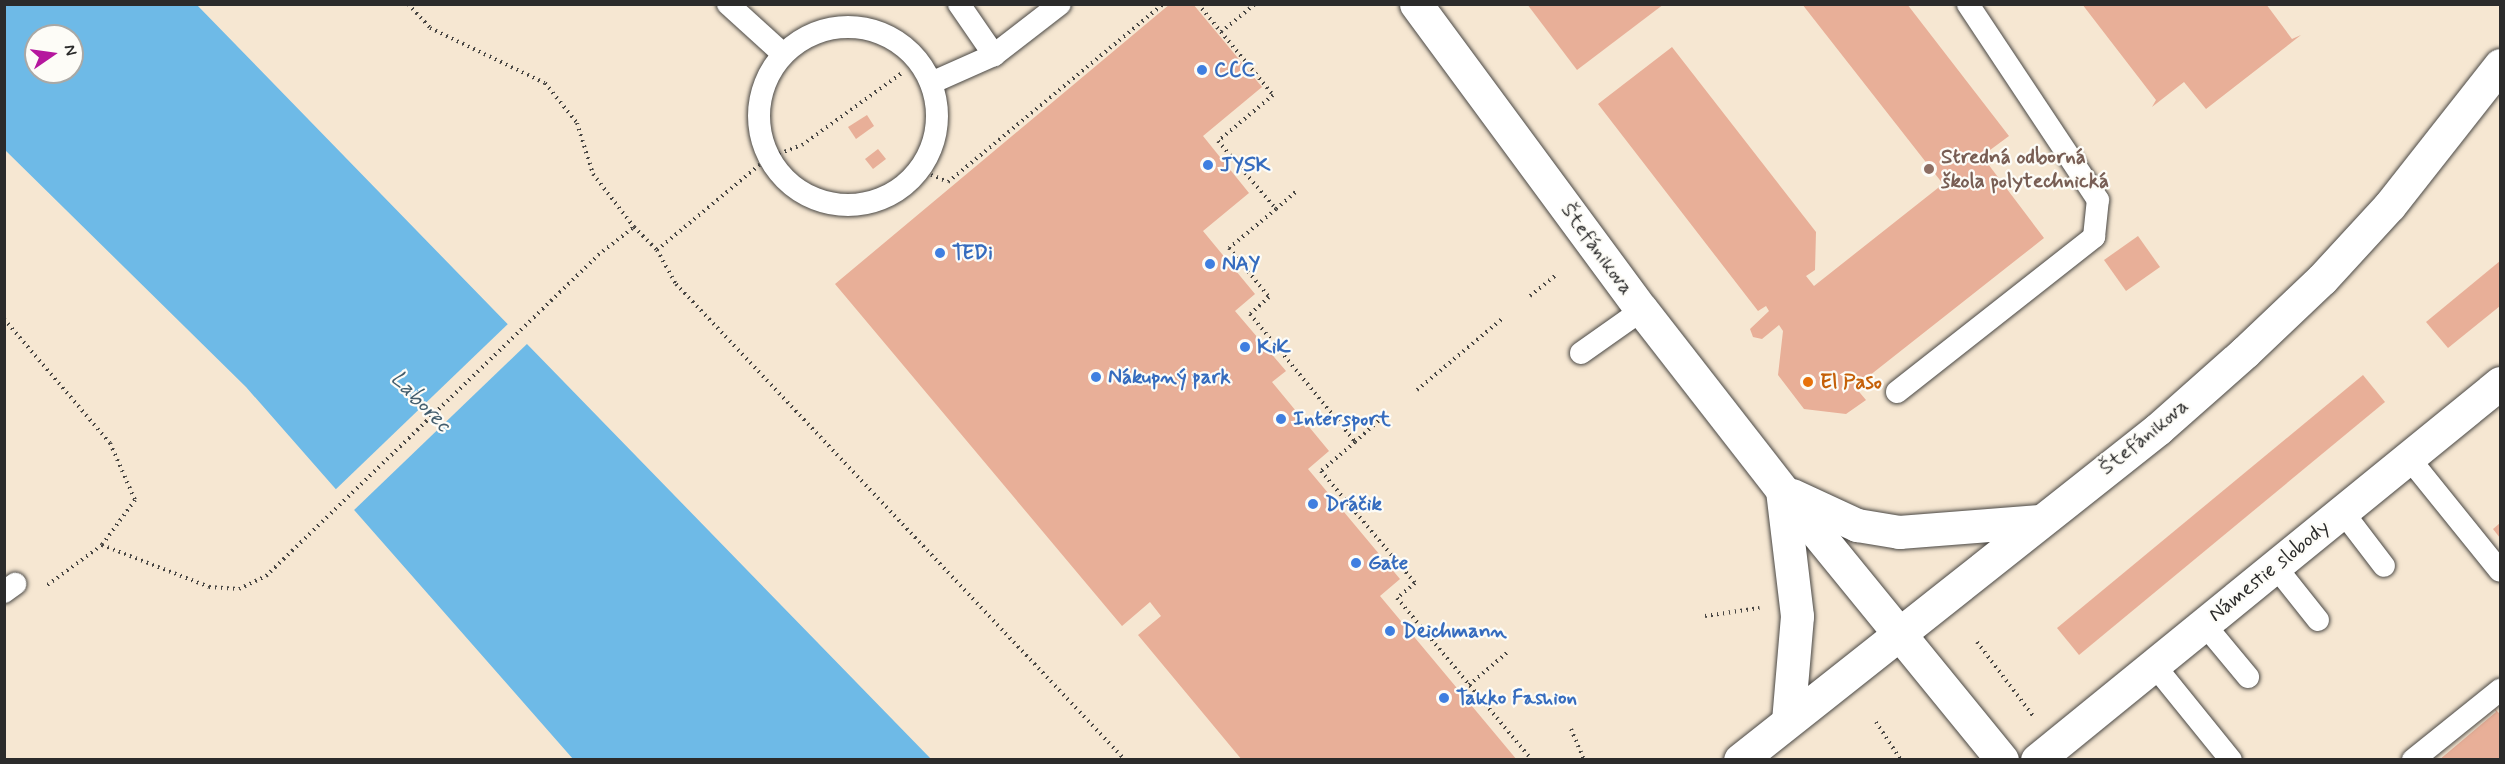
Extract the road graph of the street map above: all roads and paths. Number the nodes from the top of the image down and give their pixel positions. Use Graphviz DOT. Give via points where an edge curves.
graph roads {
  1 [pos="408,4"];
  2 [pos="728,4"];
  3 [pos="959,4"];
  4 [pos="1060,4"];
  5 [pos="1163,4"];
  6 [pos="1198,4"];
  7 [pos="1255,4"];
  8 [pos="1416,4"];
  9 [pos="1968,4"];
  10 [pos="1221,32"];
  11 [pos="783,54"];
  12 [pos="994,55"];
  13 [pos="918,61"];
  14 [pos="2500,65"];
  15 [pos="931,83"];
  16 [pos="768,158"];
  17 [pos="920,170"];
  18 [pos="1297,191"];
  19 [pos="1276,208"];
  20 [pos="634,228"];
  21 [pos="657,250"];
  22 [pos="1556,275"];
  23 [pos="1530,296"];
  24 [pos="1642,310"];
  25 [pos="1503,318"];
  26 [pos="4,319"];
  27 [pos="1581,353"];
  28 [pos="2500,383"];
  29 [pos="1417,390"];
  30 [pos="1897,392"];
  31 [pos="1383,417"];
  32 [pos="1355,441"];
  33 [pos="2408,457"];
  34 [pos="1782,490"];
  35 [pos="2342,511"];
  36 [pos="2040,521"];
  37 [pos="102,545"];
  38 [pos="2275,566"];
  39 [pos="2384,566"];
  40 [pos="2500,571"];
  41 [pos="40,591"];
  42 [pos="1763,607"];
  43 [pos="1705,616"];
  44 [pos="2318,620"];
  45 [pos="2204,624"];
  46 [pos="1901,634"];
  47 [pos="1977,642"];
  48 [pos="1509,651"];
  49 [pos="2154,665"];
  50 [pos="2248,677"];
  51 [pos="1469,685"];
  52 [pos="2500,690"];
  53 [pos="1788,721"];
  54 [pos="1876,722"];
  55 [pos="2040,725"];
  56 [pos="1571,729"];
  57 [pos="1125,759"];
  58 [pos="1532,759"];
  59 [pos="1584,759"];
  60 [pos="1740,759"];
  61 [pos="1901,759"];
  62 [pos="2002,759"];
  63 [pos="2037,759"];
  64 [pos="2231,759"];
  65 [pos="2413,759"];
  1 -- 20 [label="path" via="430,28 545,83 577,123 593,174"];
  2 -- 11 [label="lane"];
  3 -- 12 [label="lane"];
  4 -- 12 [label="lane"];
  5 -- 17 [label="path" via="948,182"];
  6 -- 10 [label="path"];
  7 -- 10 [label="path"];
  8 -- 24 [label="street, Štefánikova"];
  9 -- 30 [label="lane" via="2098,200 2094,237"];
  10 -- 19 [label="path" via="1273,95 1218,141"];
  11 -- 13 [label="lane" via="803,38 827,28 852,26 885,35"];
  11 -- 16 [label="lane" via="768,75 760,99 759,129"];
  12 -- 15 [label="lane"];
  13 -- 15 [label="lane"];
  13 -- 16 [label="path" via="802,145"];
  14 -- 36 [label="street, Štefánikova" via="2390,205 2322,279 2158,429"];
  15 -- 17 [label="lane" via="938,113 934,143"];
  16 -- 17 [label="lane" via="787,182 812,199 841,206 880,199 898,191"];
  16 -- 21 [label="path"];
  18 -- 19 [label="path"];
  19 -- 32 [label="path" via="1228,248 1269,297 1250,314"];
  20 -- 21 [label="path"];
  20 -- 37 [label="path" via="598,255 267,576 239,589 209,587"];
  21 -- 57 [label="path" via="676,284"];
  22 -- 23 [label="path"];
  24 -- 27 [label="lane"];
  24 -- 34 [label="street, Štefánikova"];
  25 -- 29 [label="path"];
  26 -- 37 [label="path" via="110,443 135,500"];
  28 -- 33 [label="street, Námestie slobody"];
  31 -- 32 [label="path"];
  32 -- 51 [label="path" via="1321,471 1415,583 1397,598"];
  33 -- 35 [label="street, Námestie slobody"];
  33 -- 40 [label="lane"];
  34 -- 36 [label="street" via="1857,525 1899,532"];
  34 -- 46 [label="street, Štefánikova"];
  34 -- 53 [label="street" via="1797,616"];
  35 -- 38 [label="street, Námestie slobody"];
  35 -- 39 [label="lane"];
  36 -- 46 [label="street, Štefánikova"];
  37 -- 41 [label="path"];
  38 -- 44 [label="lane"];
  38 -- 45 [label="street, Námestie slobody"];
  42 -- 43 [label="path"];
  45 -- 49 [label="street, Námestie slobody"];
  45 -- 50 [label="lane"];
  46 -- 53 [label="street, Štefánikova"];
  46 -- 62 [label="street, Štefánikova"];
  47 -- 55 [label="path"];
  48 -- 51 [label="path"];
  49 -- 63 [label="street, Námestie slobody"];
  49 -- 64 [label="lane"];
  51 -- 58 [label="path"];
  52 -- 65 [label="lane"];
  53 -- 60 [label="street, Štefánikova"];
  54 -- 61 [label="path"];
  56 -- 59 [label="path"];
}
